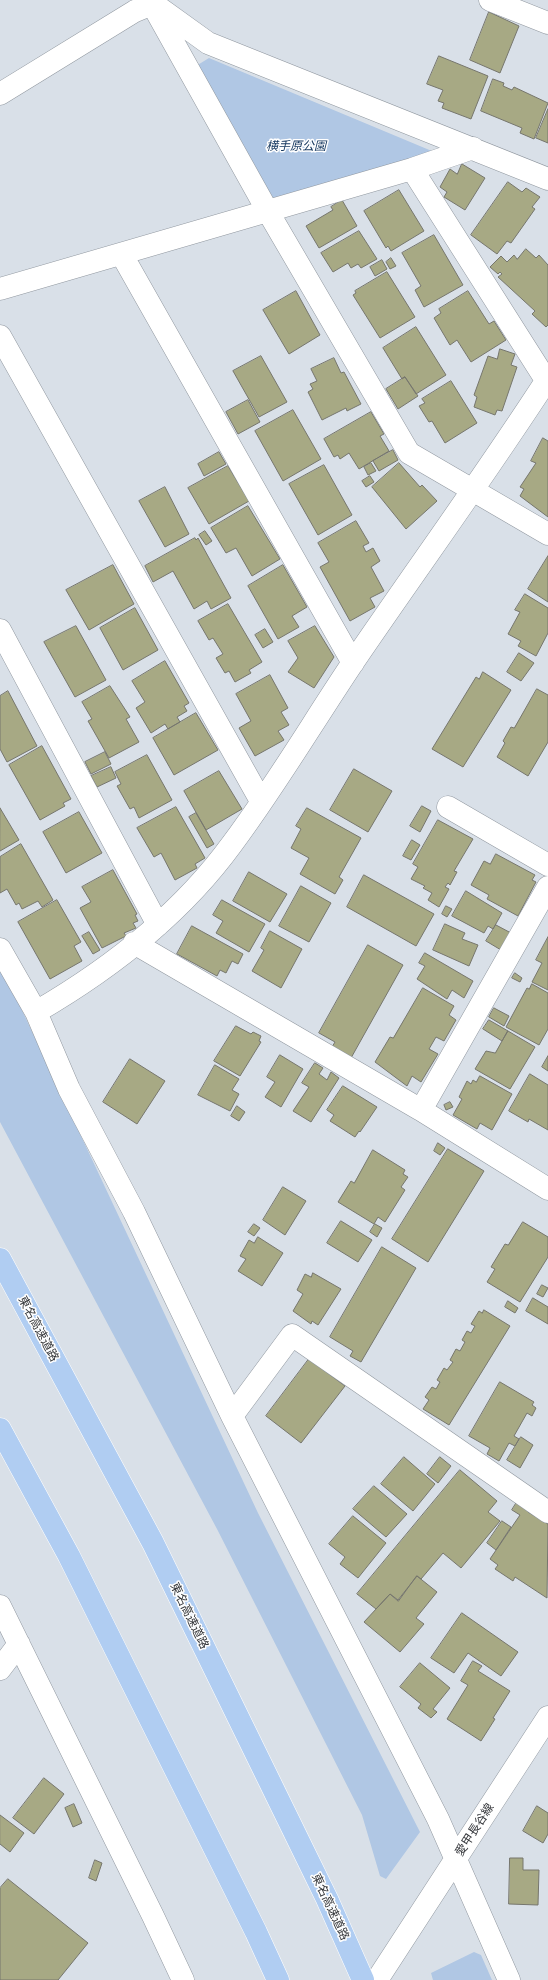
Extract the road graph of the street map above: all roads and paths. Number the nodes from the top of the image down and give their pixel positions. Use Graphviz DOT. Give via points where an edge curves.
graph roads {
  1 [pos="490,0"];
  2 [pos="151,2"];
  3 [pos="548,23"];
  4 [pos="0,94"];
  5 [pos="473,148"];
  6 [pos="412,170"];
  7 [pos="548,179"];
  8 [pos="268,210"];
  9 [pos="122,255"];
  10 [pos="0,289"];
  11 [pos="0,336"];
  12 [pos="547,379"];
  13 [pos="472,489"];
  14 [pos="548,534"];
  15 [pos="0,630"];
  16 [pos="353,663"];
  17 [pos="261,801"];
  18 [pos="448,807"];
  19 [pos="548,865"];
  20 [pos="548,887"];
  21 [pos="158,925"];
  22 [pos="134,943"];
  23 [pos="0,949"];
  24 [pos="36,1012"];
  25 [pos="421,1110"];
  26 [pos="548,1189"];
  27 [pos="0,1259"];
  28 [pos="232,1416"];
  29 [pos="0,1429"];
  30 [pos="548,1512"];
  31 [pos="0,1606"];
  32 [pos="19,1644"];
  33 [pos="0,1669"];
  34 [pos="548,1717"];
  35 [pos="456,1860"];
  36 [pos="183,1980"];
  37 [pos="278,1980"];
  38 [pos="363,1980"];
  39 [pos="377,1980"];
  40 [pos="509,1980"];
  1 -- 3 [label="street"];
  2 -- 4 [label="street"];
  2 -- 5 [label="street" via="208,43"];
  2 -- 8 [label="street"];
  5 -- 6 [label="street"];
  5 -- 7 [label="street"];
  6 -- 8 [label="street"];
  6 -- 12 [label="street"];
  8 -- 9 [label="street"];
  8 -- 13 [label="street" via="409,453"];
  9 -- 10 [label="street"];
  9 -- 16 [label="street"];
  11 -- 17 [label="street"];
  12 -- 13 [label="street"];
  13 -- 14 [label="street"];
  13 -- 16 [label="street"];
  15 -- 21 [label="street"];
  16 -- 17 [label="street"];
  17 -- 21 [label="street" via="232,845 196,888"];
  18 -- 19 [label="street"];
  20 -- 25 [label="street"];
  21 -- 22 [label="street"];
  22 -- 24 [label="street" via="109,965"];
  22 -- 25 [label="street"];
  23 -- 24 [label="street"];
  24 -- 28 [label="street" via="68,1089 134,1212"];
  25 -- 26 [label="street"];
  27 -- 38 [label="highway, 東名高速道路" via="153,1542 327,1899"];
  28 -- 30 [label="street" via="292,1335"];
  28 -- 35 [label="street" via="414,1772"];
  29 -- 37 [label="highway" via="70,1556"];
  31 -- 32 [label="street"];
  32 -- 33 [label="street"];
  32 -- 36 [label="street"];
  34 -- 35 [label="street, 愛甲長谷線"];
  35 -- 39 [label="street, 愛甲長谷線"];
  35 -- 40 [label="street"];
}
